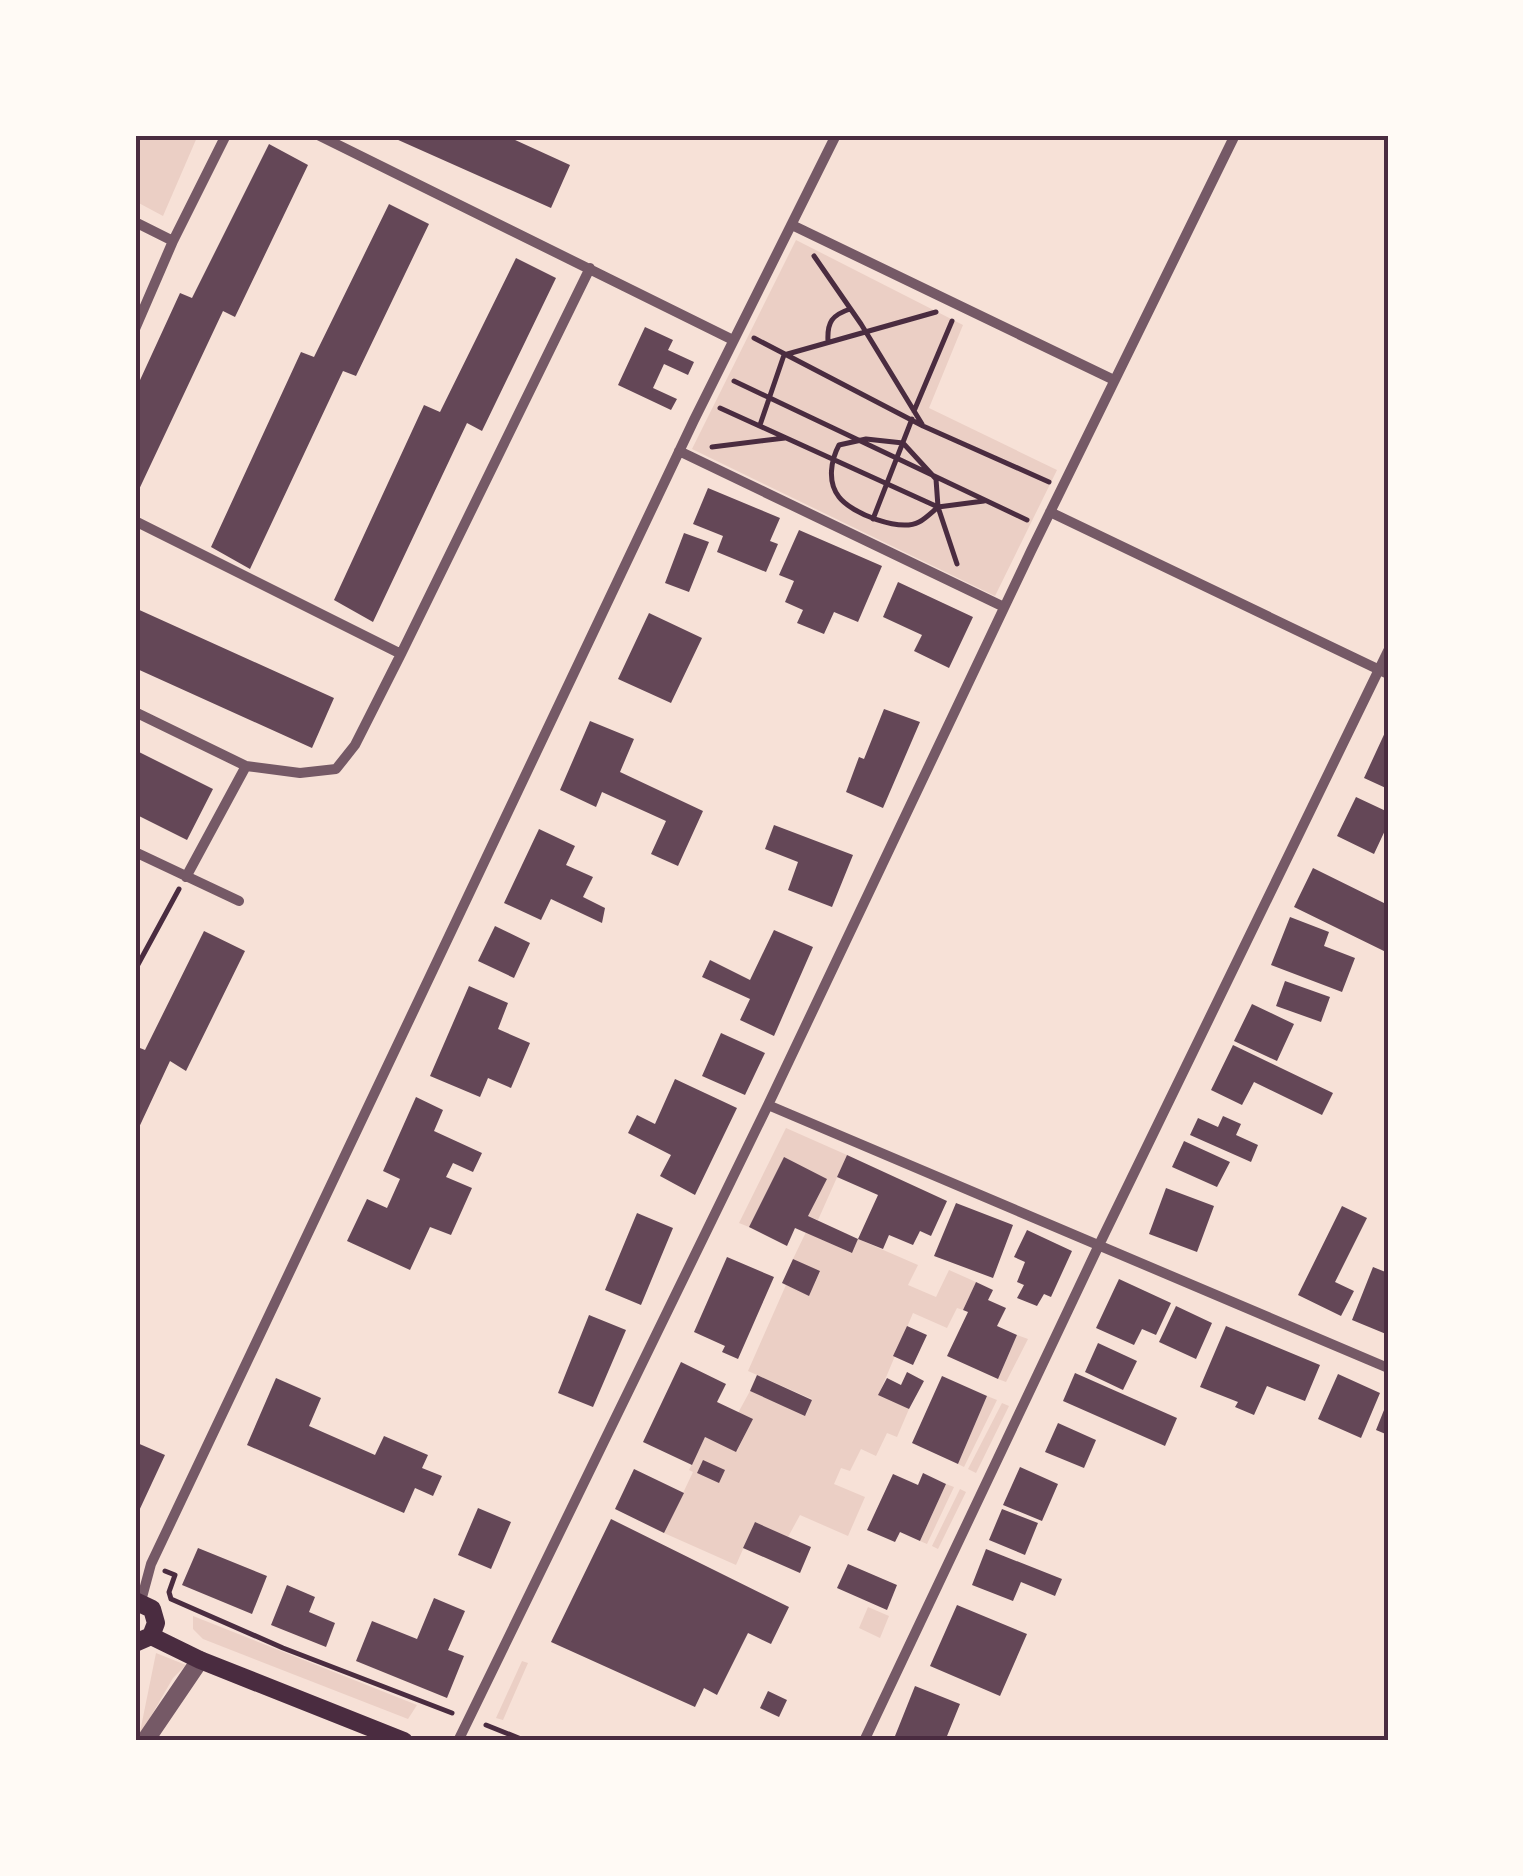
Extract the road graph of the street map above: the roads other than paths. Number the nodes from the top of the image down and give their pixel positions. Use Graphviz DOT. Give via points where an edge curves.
graph roads {
  1 [pos="226,135"];
  2 [pos="318,135"];
  3 [pos="836,135"];
  4 [pos="1235,135"];
  5 [pos="135,222"];
  6 [pos="792,225"];
  7 [pos="172,241"];
  8 [pos="590,268"];
  9 [pos="135,329"];
  10 [pos="733,340"];
  11 [pos="1114,380"];
  12 [pos="679,451"];
  13 [pos="1050,512"];
  14 [pos="135,521"];
  15 [pos="1004,607"];
  16 [pos="1388,651"];
  17 [pos="401,654"];
  18 [pos="1384,672"];
  19 [pos="135,712"];
  20 [pos="246,766"];
  21 [pos="135,852"];
  22 [pos="186,877"];
  23 [pos="239,900"];
  24 [pos="768,1105"];
  25 [pos="1100,1245"];
  26 [pos="1388,1368"];
  27 [pos="138,1601"];
  28 [pos="143,1639"];
  29 [pos="200,1660"];
  30 [pos="146,1741"];
  31 [pos="404,1741"];
  32 [pos="458,1741"];
  33 [pos="864,1741"];
  1 -- 7 [label="street"];
  2 -- 8 [label="street"];
  3 -- 6 [label="street"];
  4 -- 11 [label="street"];
  5 -- 7 [label="street"];
  6 -- 10 [label="street"];
  6 -- 11 [label="street"];
  7 -- 9 [label="street"];
  8 -- 10 [label="street"];
  8 -- 17 [label="street"];
  10 -- 12 [label="street"];
  11 -- 13 [label="street"];
  12 -- 15 [label="street"];
  12 -- 27 [label="street"];
  13 -- 15 [label="street"];
  13 -- 18 [label="street"];
  14 -- 17 [label="street"];
  15 -- 24 [label="street"];
  16 -- 18 [label="street"];
  17 -- 20 [label="street" via="336,769 300,773"];
  18 -- 25 [label="street"];
  19 -- 20 [label="street"];
  20 -- 22 [label="street"];
  21 -- 22 [label="street"];
  22 -- 23 [label="street"];
  24 -- 25 [label="street"];
  24 -- 32 [label="street"];
  25 -- 26 [label="street"];
  25 -- 33 [label="street"];
  27 -- 28 [label="main road" via="155,1616"];
  28 -- 29 [label="main road"];
  29 -- 30 [label="street"];
  29 -- 31 [label="main road"];
}
